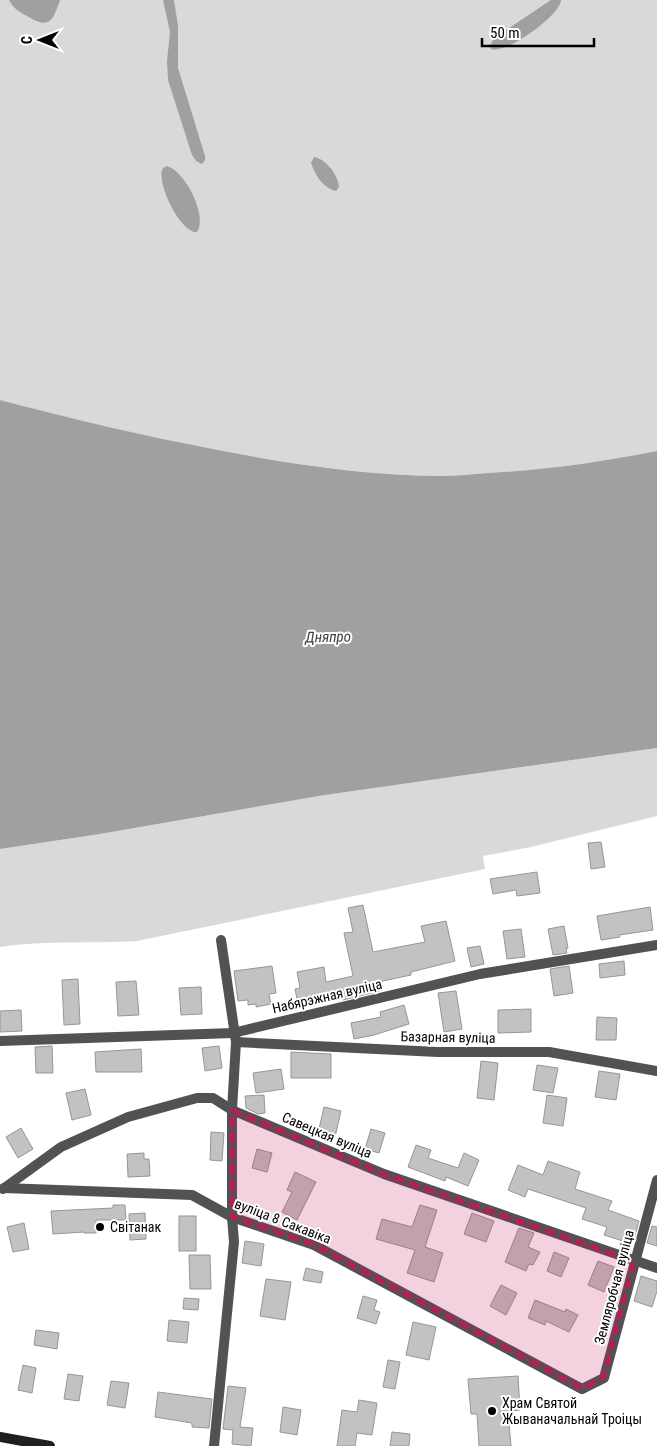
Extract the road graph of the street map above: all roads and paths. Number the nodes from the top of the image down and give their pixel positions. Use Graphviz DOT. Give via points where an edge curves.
graph roads {
  1 [pos="221,940"];
  2 [pos="657,945"];
  3 [pos="235,1037"];
  4 [pos="0,1041"];
  5 [pos="657,1071"];
  6 [pos="232,1110"];
  7 [pos="657,1180"];
  8 [pos="2,1190"];
  9 [pos="232,1218"];
  10 [pos="634,1261"];
  11 [pos="657,1268"];
  12 [pos="582,1389"];
  13 [pos="0,1437"];
  14 [pos="50,1446"];
  15 [pos="214,1446"];
  1 -- 3 [label="street"];
  2 -- 3 [label="street, Набярэжная вуліца" via="480,974"];
  3 -- 4 [label="street, Набярэжная вуліца"];
  3 -- 5 [label="street, Базарная вуліца" via="438,1052 549,1052"];
  3 -- 6 [label="street"];
  6 -- 8 [label="street, Савецкая вуліца" via="213,1098 197,1098 128,1117 61,1147"];
  6 -- 9 [label="street"];
  6 -- 10 [label="street, Савецкая вуліца" via="384,1174"];
  7 -- 10 [label="street, Земляробчая вуліца"];
  8 -- 9 [label="street, вуліца 8 Сакавіка" via="192,1195"];
  9 -- 12 [label="street, вуліца 8 Сакавіка" via="314,1245"];
  9 -- 15 [label="street" via="234,1242"];
  10 -- 11 [label="street, Савецкая вуліца"];
  10 -- 12 [label="street, Земляробчая вуліца" via="604,1378"];
  13 -- 14 [label="main road"];
}
